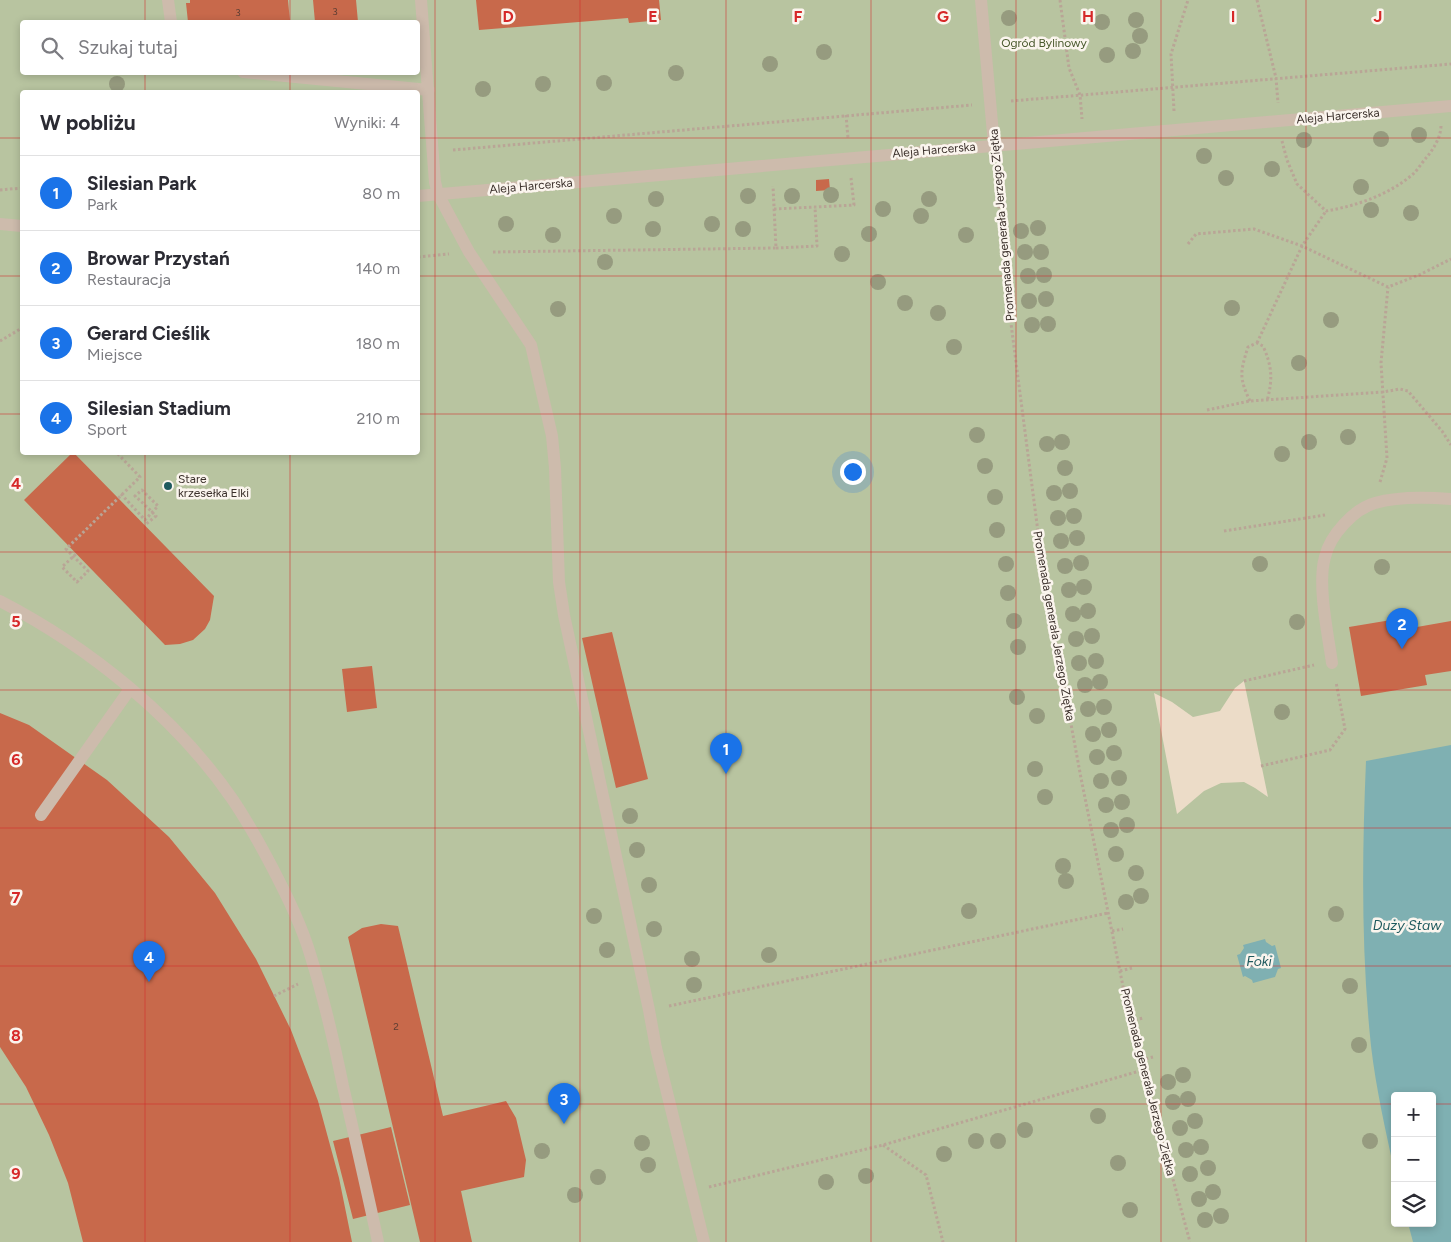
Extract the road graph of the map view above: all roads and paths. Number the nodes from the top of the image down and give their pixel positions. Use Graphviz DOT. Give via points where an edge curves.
graph roads {
  1 [pos="168,0"];
  2 [pos="421,0"];
  3 [pos="981,0"];
  4 [pos="1060,0"];
  5 [pos="1188,0"];
  6 [pos="1257,0"];
  7 [pos="171,20"];
  8 [pos="1451,64"];
  9 [pos="274,75"];
  10 [pos="1276,78"];
  11 [pos="1173,87"];
  12 [pos="429,90"];
  13 [pos="1080,95"];
  14 [pos="1174,101"];
  15 [pos="990,103"];
  16 [pos="1445,107"];
  17 [pos="1082,109"];
  18 [pos="1280,121"];
  19 [pos="994,145"];
  20 [pos="450,150"];
  21 [pos="850,172"];
  22 [pos="20,188"];
  23 [pos="0,190"];
  24 [pos="438,194"];
  25 [pos="420,196"];
  26 [pos="815,207"];
  27 [pos="1326,211"];
  28 [pos="1,224"];
  29 [pos="20,226"];
  30 [pos="1188,244"];
  31 [pos="1302,246"];
  32 [pos="776,248"];
  33 [pos="469,252"];
  34 [pos="420,257"];
  35 [pos="1451,259"];
  36 [pos="1388,287"];
  37 [pos="20,329"];
  38 [pos="0,341"];
  39 [pos="1257,343"];
  40 [pos="1383,392"];
  41 [pos="1267,401"];
  42 [pos="1250,402"];
  43 [pos="1207,410"];
  44 [pos="1451,445"];
  45 [pos="119,455"];
  46 [pos="121,494"];
  47 [pos="1451,499"];
  48 [pos="1374,503"];
  49 [pos="1327,515"];
  50 [pos="146,525"];
  51 [pos="1224,531"];
  52 [pos="76,554"];
  53 [pos="0,601"];
  54 [pos="1332,662"];
  55 [pos="1301,668"];
  56 [pos="1244,680"];
  57 [pos="130,689"];
  58 [pos="1339,698"];
  59 [pos="1261,766"];
  60 [pos="40,815"];
  61 [pos="1108,913"];
  62 [pos="1123,928"];
  63 [pos="1112,931"];
  64 [pos="1132,968"];
  65 [pos="1120,971"];
  66 [pos="316,974"];
  67 [pos="274,996"];
  68 [pos="649,1010"];
  69 [pos="1144,1018"];
  70 [pos="1130,1021"];
  71 [pos="1153,1057"];
  72 [pos="1141,1060"];
  73 [pos="1143,1070"];
  74 [pos="883,1144"];
  75 [pos="692,1191"];
  76 [pos="378,1242"];
  77 [pos="704,1242"];
  78 [pos="943,1242"];
  79 [pos="1190,1242"];
  1 -- 7 [label="street"];
  2 -- 12 [label="street"];
  3 -- 15 [label="street, Promenada generała Jerzego Ziętka"];
  4 -- 13 [label="path" via="1069,68"];
  5 -- 11 [label="path" via="1171,54"];
  6 -- 10 [label="path"];
  8 -- 10 [label="path"];
  9 -- 12 [label="street"];
  10 -- 11 [label="path"];
  10 -- 18 [label="path"];
  11 -- 13 [label="path"];
  11 -- 14 [label="path"];
  12 -- 24 [label="street"];
  13 -- 15 [label="path"];
  13 -- 17 [label="path"];
  15 -- 19 [label="street, Promenada generała Jerzego Ziętka"];
  15 -- 20 [label="path"];
  16 -- 18 [label="street, Aleja Harcerska"];
  16 -- 27 [label="path" via="1434,148 1412,174 1386,191 1349,208"];
  18 -- 19 [label="street, Aleja Harcerska"];
  18 -- 27 [label="path" via="1287,160 1297,184"];
  19 -- 24 [label="street, Aleja Harcerska"];
  19 -- 61 [label="path, Promenada generała Jerzego Ziętka" via="1006,285 1038,532 1079,769"];
  21 -- 26 [label="path" via="854,205"];
  22 -- 23 [label="path"];
  24 -- 25 [label="street, Aleja Harcerska"];
  24 -- 33 [label="street"];
  26 -- 32 [label="path" via="817,246"];
  26 -- 32 [label="path" via="774,209"];
  27 -- 31 [label="path"];
  28 -- 29 [label="street"];
  30 -- 31 [label="path" via="1196,234 1254,229"];
  31 -- 36 [label="path"];
  31 -- 39 [label="path"];
  32 -- 33 [label="path"];
  33 -- 34 [label="path"];
  33 -- 68 [label="street" via="531,345 540,381 552,436 559,582 564,615"];
  35 -- 36 [label="path"];
  36 -- 40 [label="path" via="1381,363"];
  37 -- 38 [label="path"];
  39 -- 41 [label="path" via="1263,346 1270,361 1271,385"];
  39 -- 42 [label="path" via="1248,348 1241,370 1243,387"];
  40 -- 41 [label="path"];
  40 -- 44 [label="path" via="1408,391"];
  40 -- 48 [label="path" via="1387,458"];
  41 -- 42 [label="path"];
  42 -- 43 [label="path"];
  45 -- 46 [label="path" via="140,477"];
  46 -- 50 [label="path" via="145,520 151,513 158,506 142,490 135,496 139,499 149,509 154,514 156,516"];
  46 -- 52 [label="path" via="66,549 71,554 77,560 88,571 77,582 62,567 69,560"];
  47 -- 48 [label="street" via="1412,497"];
  48 -- 54 [label="street" via="1350,518 1334,536 1324,557 1322,582"];
  49 -- 51 [label="path"];
  53 -- 57 [label="street" via="56,633"];
  55 -- 56 [label="path"];
  57 -- 60 [label="street"];
  57 -- 66 [label="street" via="204,762 233,800 281,884 300,924"];
  58 -- 59 [label="path" via="1345,729 1330,750"];
  61 -- 63 [label="path, Promenada generała Jerzego Ziętka"];
  61 -- 68 [label="path"];
  62 -- 63 [label="path"];
  63 -- 65 [label="path, Promenada generała Jerzego Ziętka"];
  64 -- 65 [label="path"];
  65 -- 70 [label="path, Promenada generała Jerzego Ziętka"];
  66 -- 67 [label="path"];
  66 -- 76 [label="street"];
  68 -- 75 [label="street"];
  69 -- 70 [label="path"];
  70 -- 72 [label="path, Promenada generała Jerzego Ziętka"];
  71 -- 72 [label="path"];
  72 -- 73 [label="path, Promenada generała Jerzego Ziętka"];
  73 -- 74 [label="path"];
  73 -- 79 [label="path, Promenada generała Jerzego Ziętka"];
  74 -- 75 [label="path"];
  74 -- 78 [label="path" via="926,1175"];
  75 -- 77 [label="street"];
}
